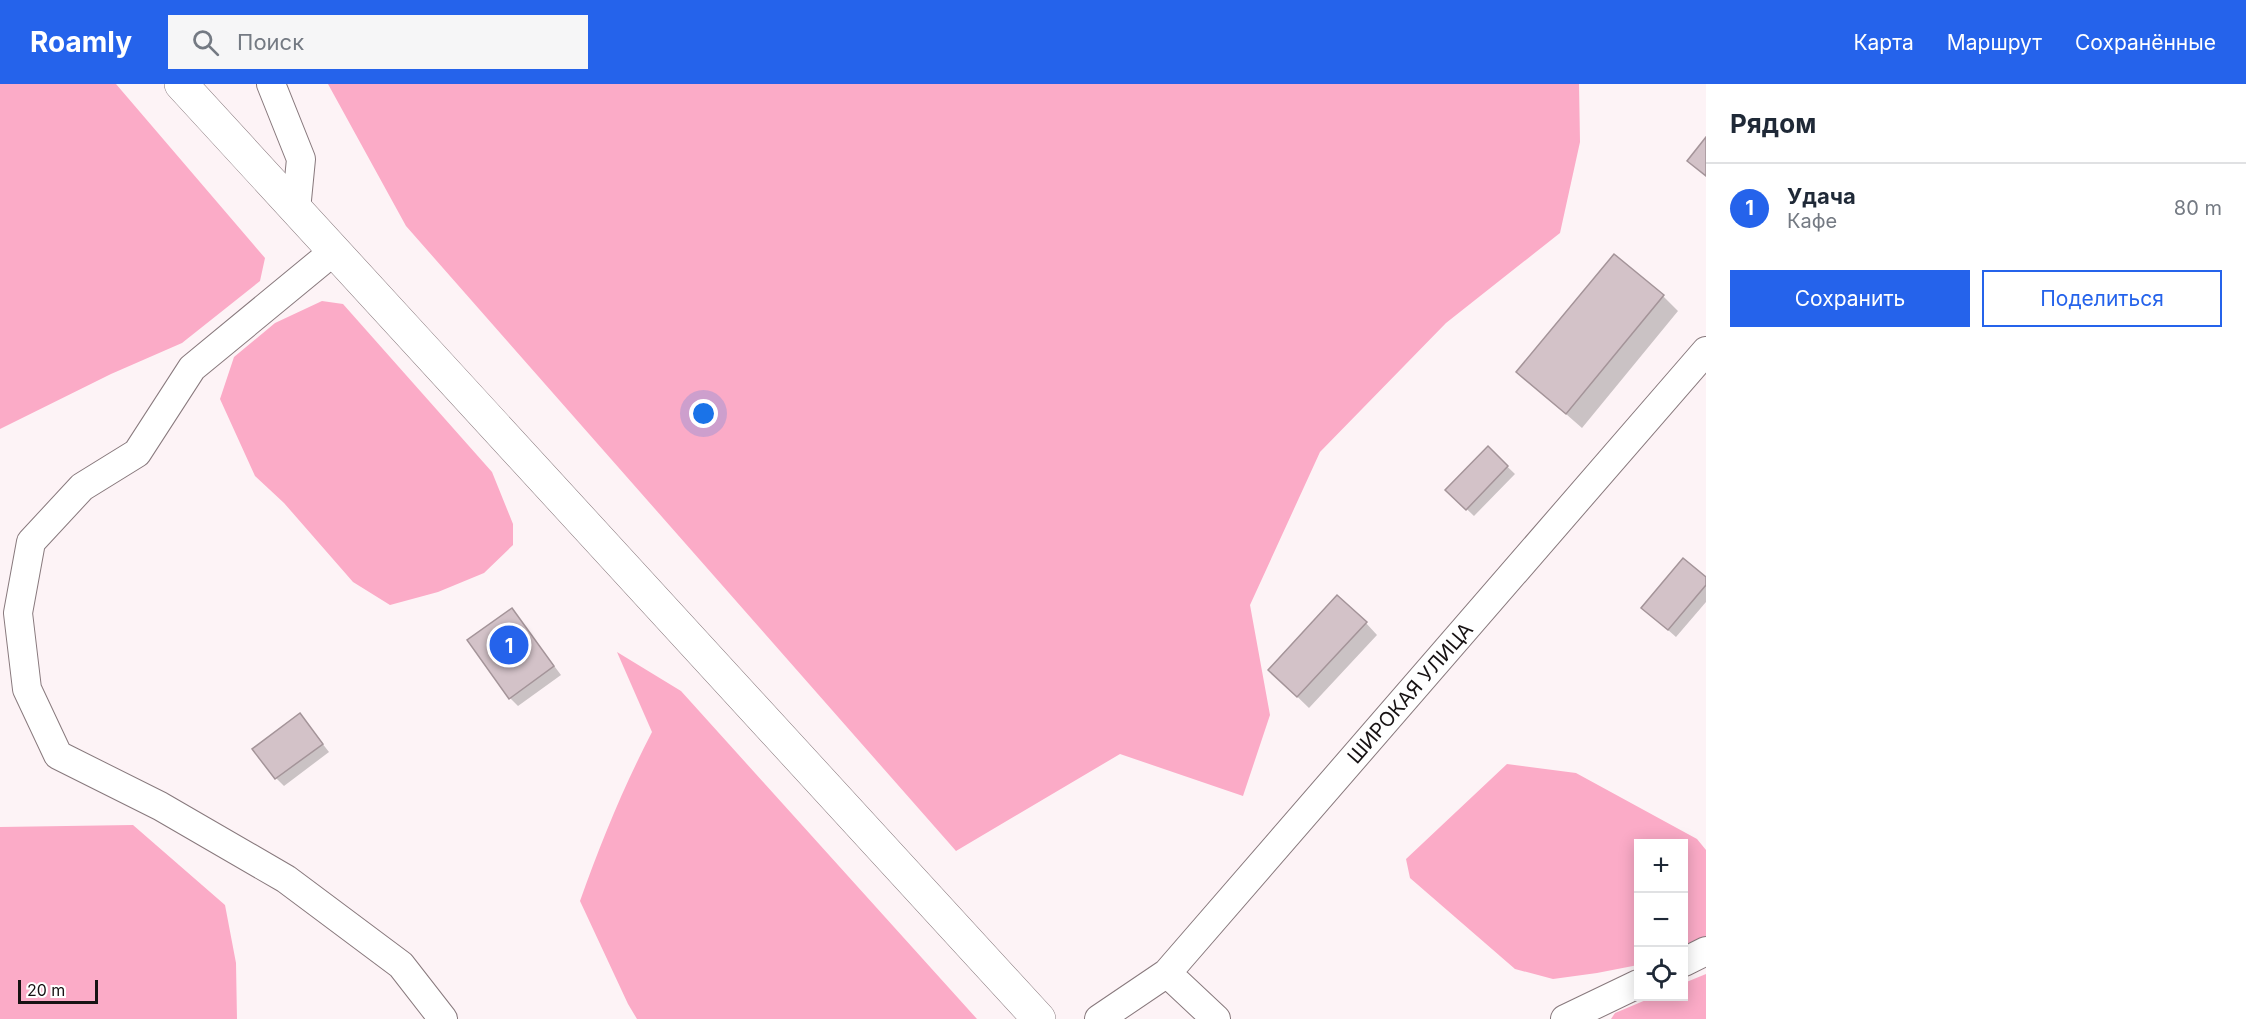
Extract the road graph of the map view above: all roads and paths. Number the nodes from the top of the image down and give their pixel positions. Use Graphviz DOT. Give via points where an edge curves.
graph roads {
  1 [pos="181,84"];
  2 [pos="271,84"];
  3 [pos="296,210"];
  4 [pos="334,251"];
  5 [pos="1706,351"];
  6 [pos="1706,951"];
  7 [pos="1688,960"];
  8 [pos="1167,972"];
  9 [pos="1634,986"];
  10 [pos="443,1019"];
  11 [pos="1039,1019"];
  12 [pos="1099,1019"];
  13 [pos="1216,1019"];
  14 [pos="1565,1019"];
  1 -- 3 [label="main road"];
  2 -- 3 [label="street" via="301,159"];
  3 -- 4 [label="main road"];
  4 -- 10 [label="street" via="192,368 137,453 82,487 31,542 18,613 27,689 58,755 160,806 286,879 401,965"];
  4 -- 11 [label="main road"];
  5 -- 8 [label="street, ШИРОКАЯ УЛИЦА"];
  6 -- 7 [label="street"];
  8 -- 12 [label="street, ШИРОКАЯ УЛИЦА"];
  8 -- 13 [label="street"];
  9 -- 14 [label="street"];
}
